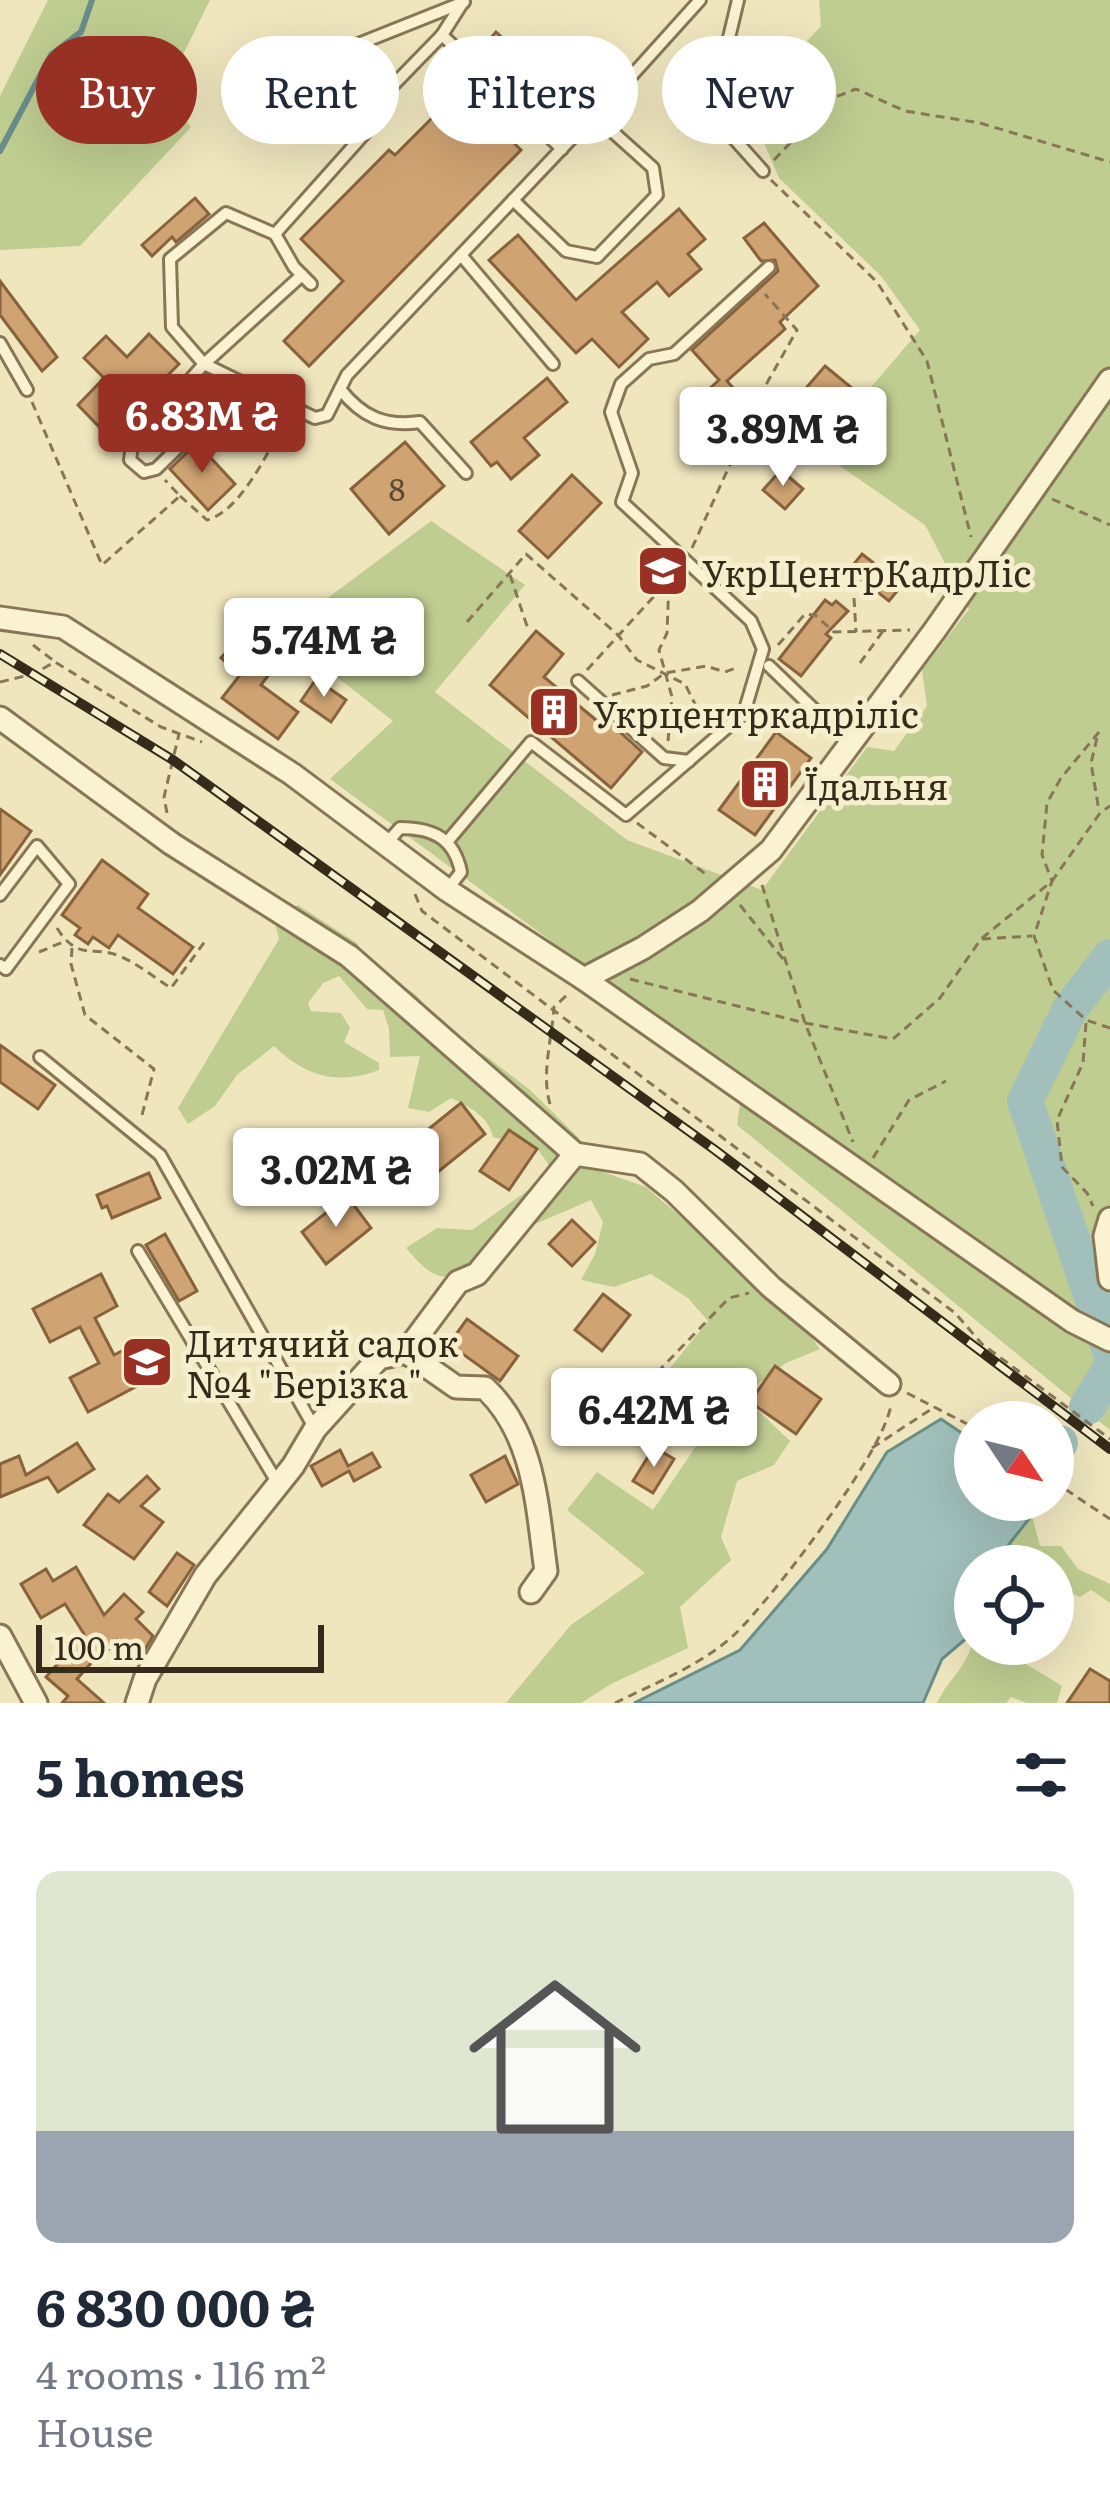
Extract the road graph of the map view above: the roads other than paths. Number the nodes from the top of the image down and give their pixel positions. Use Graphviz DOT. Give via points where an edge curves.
graph roads {
  1 [pos="700,0"];
  2 [pos="738,0"];
  3 [pos="465,1"];
  4 [pos="442,35"];
  5 [pos="378,36"];
  6 [pos="638,69"];
  7 [pos="399,79"];
  8 [pos="355,144"];
  9 [pos="567,144"];
  10 [pos="626,144"];
  11 [pos="562,149"];
  12 [pos="764,171"];
  13 [pos="513,200"];
  14 [pos="275,234"];
  15 [pos="461,255"];
  16 [pos="769,267"];
  17 [pos="0,343"];
  18 [pos="204,364"];
  19 [pos="553,364"];
  20 [pos="1110,380"];
  21 [pos="244,383"];
  22 [pos="340,389"];
  23 [pos="27,390"];
  24 [pos="466,473"];
  25 [pos="0,618"];
  26 [pos="765,662"];
  27 [pos="578,681"];
  28 [pos="0,718"];
  29 [pos="850,744"];
  30 [pos="688,761"];
  31 [pos="447,842"];
  32 [pos="386,844"];
  33 [pos="447,890"];
  34 [pos="0,896"];
  35 [pos="0,964"];
  36 [pos="591,976"];
  37 [pos="40,1057"];
  38 [pos="568,1147"];
  39 [pos="1108,1228"];
  40 [pos="138,1251"];
  41 [pos="1110,1279"];
  42 [pos="1099,1336"];
  43 [pos="406,1352"];
  44 [pos="889,1384"];
  45 [pos="315,1430"];
  46 [pos="277,1482"];
  47 [pos="531,1592"];
  48 [pos="0,1636"];
  49 [pos="36,1703"];
  50 [pos="137,1703"];
  1 -- 6 [label="lane"];
  2 -- 12 [label="lane" via="720,123"];
  3 -- 4 [label="lane"];
  3 -- 5 [label="lane"];
  4 -- 7 [label="lane"];
  4 -- 11 [label="lane"];
  8 -- 14 [label="lane"];
  9 -- 11 [label="lane"];
  10 -- 13 [label="lane" via="653,168 657,195 597,257 566,251"];
  11 -- 13 [label="lane"];
  13 -- 15 [label="lane"];
  14 -- 18 [label="lane" via="306,279"];
  14 -- 18 [label="lane" via="226,213 170,259 172,327"];
  15 -- 19 [label="lane"];
  15 -- 22 [label="lane"];
  16 -- 26 [label="lane" via="674,354 649,359 621,384 611,412 632,473 622,502 751,621"];
  17 -- 23 [label="lane"];
  18 -- 21 [label="lane"];
  18 -- 21 [label="lane" via="132,445 130,460 144,472"];
  20 -- 29 [label="street"];
  21 -- 22 [label="lane" via="315,418 327,415"];
  22 -- 24 [label="lane" via="372,418 394,426 420,422"];
  25 -- 32 [label="street" via="63,627"];
  26 -- 29 [label="lane"];
  26 -- 30 [label="lane" via="744,713"];
  27 -- 30 [label="lane" via="664,758"];
  28 -- 38 [label="street" via="172,844 349,956"];
  29 -- 36 [label="street" via="756,866"];
  30 -- 31 [label="lane" via="626,815 531,742"];
  31 -- 32 [label="lane" via="423,828 400,828"];
  31 -- 33 [label="lane" via="461,872"];
  32 -- 33 [label="street"];
  33 -- 36 [label="street"];
  34 -- 35 [label="lane" via="37,846 69,884 7,969"];
  36 -- 42 [label="street"];
  37 -- 45 [label="lane" via="160,1155"];
  38 -- 43 [label="street" via="561,1175 476,1274 458,1282"];
  38 -- 44 [label="street" via="640,1164"];
  39 -- 41 [label="street"];
  40 -- 46 [label="lane"];
  43 -- 45 [label="street" via="379,1358"];
  43 -- 47 [label="street" via="456,1387 485,1388 509,1411 534,1479 543,1548 545,1571"];
  45 -- 46 [label="street"];
  46 -- 50 [label="street" via="206,1576"];
  48 -- 49 [label="street"];
}
